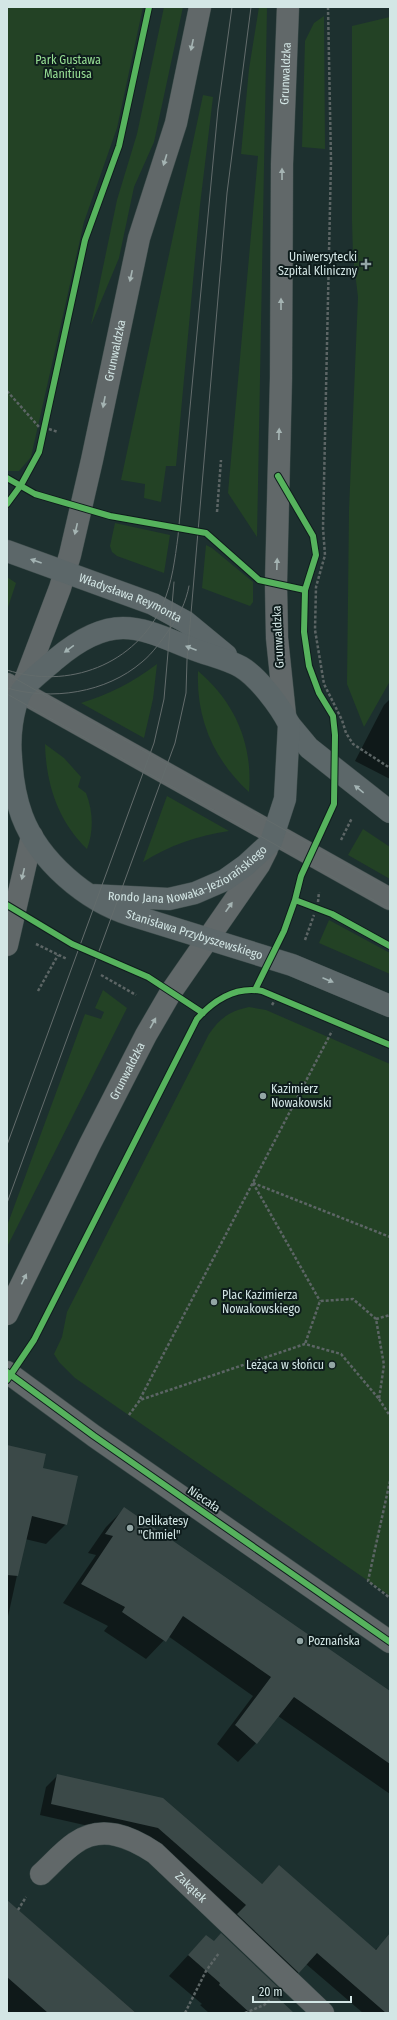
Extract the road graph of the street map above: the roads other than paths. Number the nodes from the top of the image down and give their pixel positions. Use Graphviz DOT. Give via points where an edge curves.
graph roads {
  1 [pos="200,7"];
  2 [pos="288,7"];
  3 [pos="7,551"];
  4 [pos="65,571"];
  5 [pos="241,667"];
  6 [pos="14,688"];
  7 [pos="287,720"];
  8 [pos="11,790"];
  9 [pos="390,812"];
  10 [pos="32,836"];
  11 [pos="272,839"];
  12 [pos="90,895"];
  13 [pos="390,899"];
  14 [pos="207,939"];
  15 [pos="7,945"];
  16 [pos="390,1006"];
  17 [pos="7,1314"];
  18 [pos="7,1372"];
  19 [pos="390,1642"];
  20 [pos="41,1874"];
  21 [pos="323,2013"];
  1 -- 4 [label="street, Grunwaldzka, one-way" via="176,123 139,238 92,460"];
  7 -- 2 [label="street, Grunwaldzka, one-way" via="277,638 276,584 281,378 282,164"];
  4 -- 3 [label="main road, Władysława Reymonta, one-way"];
  4 -- 5 [label="main road, Władysława Reymonta" via="153,604 186,622"];
  4 -- 6 [label="street, Grunwaldzka"];
  5 -- 6 [label="main road, one-way" via="146,631 123,628 101,632 76,644"];
  5 -- 7 [label="main road" via="257,681"];
  6 -- 8 [label="main road, Rondo Jana Nowaka-Jeziorańskiego" via="10,744"];
  6 -- 11 [label="street"];
  9 -- 7 [label="main road, one-way" via="310,748"];
  7 -- 11 [label="main road, Rondo Jana Nowaka-Jeziorańskiego" via="285,799"];
  8 -- 10 [label="main road, Rondo Jana Nowaka-Jeziorańskiego"];
  10 -- 12 [label="main road, Rondo Jana Nowaka-Jeziorańskiego" via="50,860"];
  10 -- 15 [label="street, one-way"];
  11 -- 12 [label="main road, Rondo Jana Nowaka-Jeziorańskiego" via="246,865 225,880 195,893 169,899"];
  11 -- 13 [label="street"];
  14 -- 11 [label="street, Grunwaldzka, one-way" via="259,865"];
  12 -- 14 [label="main road, Stanisława Przybyszewskiego" via="122,913"];
  14 -- 16 [label="main road, Stanisława Przybyszewskiego, one-way" via="292,965"];
  17 -- 14 [label="street, Grunwaldzka, one-way" via="146,1035"];
  18 -- 19 [label="street, Niecała" via="94,1436"];
  20 -- 21 [label="street, Zakątek" via="75,1843 92,1834 114,1833 139,1842 155,1854"];
}
